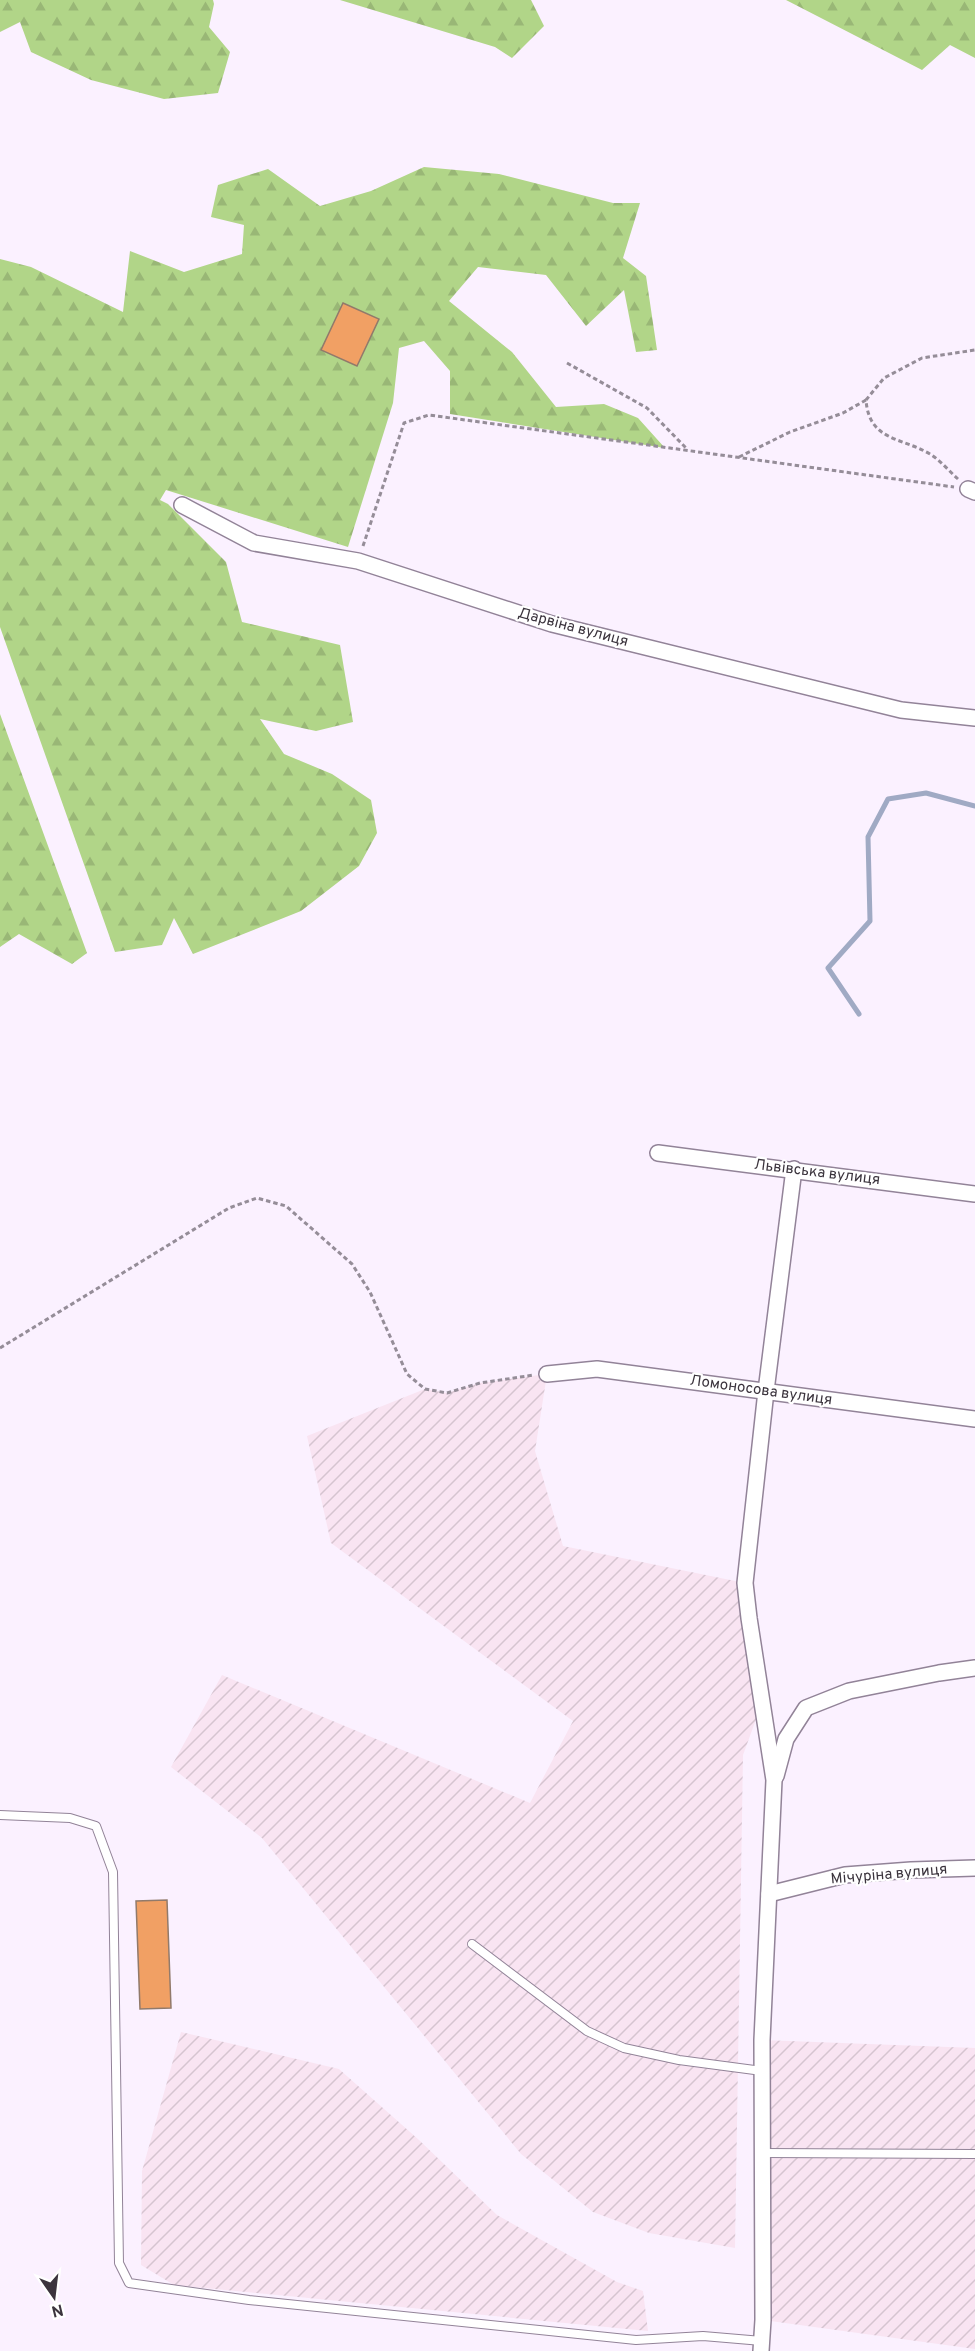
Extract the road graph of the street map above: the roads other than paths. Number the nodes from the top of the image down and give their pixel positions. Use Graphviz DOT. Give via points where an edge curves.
graph roads {
  1 [pos="182,505"];
  2 [pos="975,718"];
  3 [pos="658,1153"];
  4 [pos="794,1169"];
  5 [pos="975,1194"];
  6 [pos="547,1374"];
  7 [pos="766,1391"];
  8 [pos="975,1419"];
  9 [pos="975,1668"];
  10 [pos="774,1780"];
  11 [pos="0,1815"];
  12 [pos="975,1868"];
  13 [pos="769,1894"];
  14 [pos="472,1944"];
  15 [pos="762,2071"];
  16 [pos="763,2153"];
  17 [pos="975,2154"];
  18 [pos="761,2346"];
  1 -- 2 [label="street, Дарвіна вулиця" via="255,543 358,561 552,624 901,710"];
  3 -- 4 [label="street, Львівська вулиця"];
  4 -- 5 [label="street, Львівська вулиця"];
  4 -- 7 [label="street"];
  6 -- 7 [label="street, Ломоносова вулиця" via="597,1369"];
  7 -- 8 [label="street, Ломоносова вулиця"];
  7 -- 10 [label="street" via="746,1583"];
  9 -- 10 [label="street" via="849,1691 806,1708 786,1739"];
  10 -- 13 [label="street"];
  11 -- 18 [label="lane" via="70,1818 96,1826 113,1872 119,2264 129,2283 249,2300 636,2340 703,2336"];
  12 -- 13 [label="street, Мічуріна вулиця" via="845,1875"];
  13 -- 15 [label="street"];
  14 -- 15 [label="lane" via="596,2036 624,2048 679,2060"];
  15 -- 16 [label="street"];
  16 -- 17 [label="lane"];
  16 -- 18 [label="street"];
}
